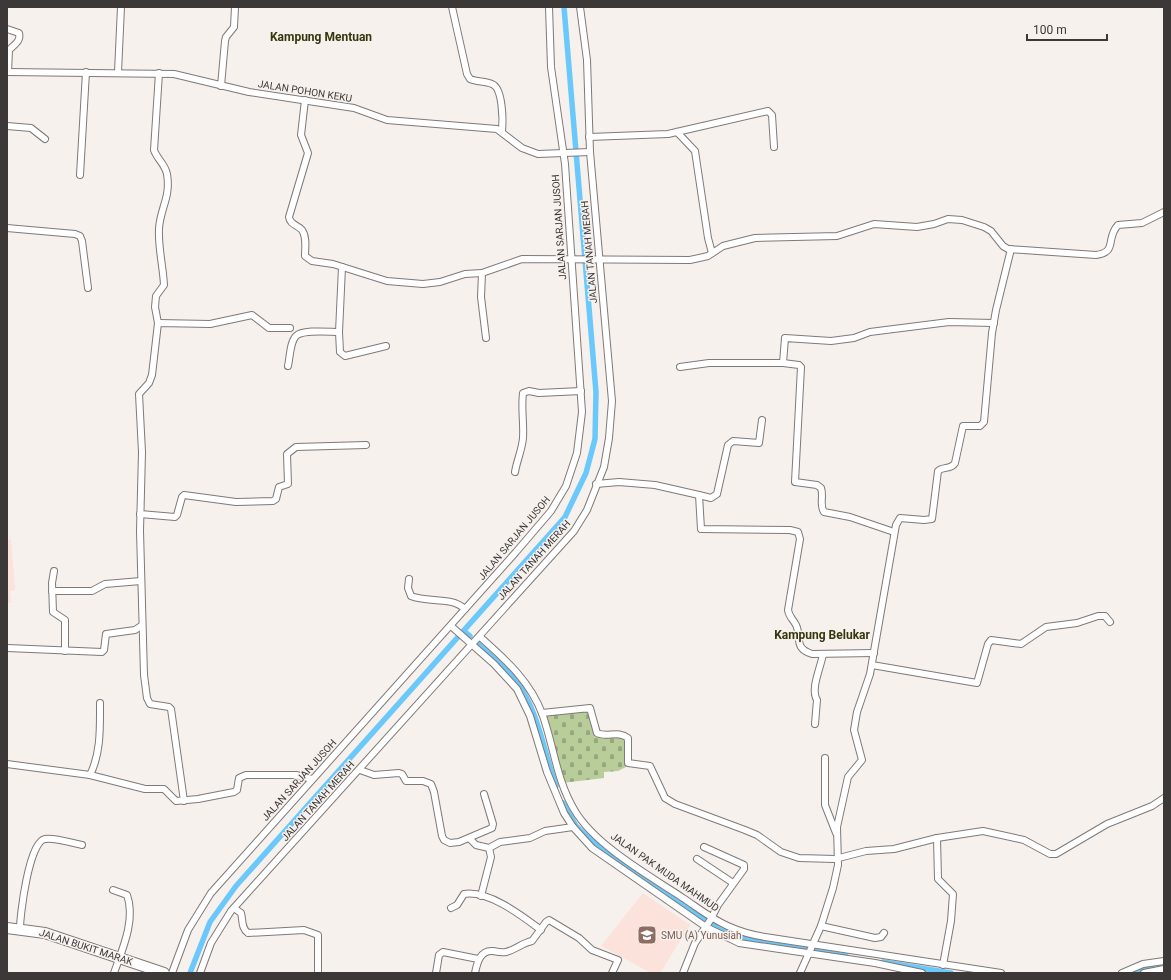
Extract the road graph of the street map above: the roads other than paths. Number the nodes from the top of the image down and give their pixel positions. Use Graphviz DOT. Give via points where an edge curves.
graph roads {
  1 [pos="121,7"];
  2 [pos="235,7"];
  3 [pos="452,7"];
  4 [pos="549,7"];
  5 [pos="580,7"];
  6 [pos="7,29"];
  7 [pos="7,72"];
  8 [pos="86,72"];
  9 [pos="118,72"];
  10 [pos="159,73"];
  11 [pos="222,86"];
  12 [pos="305,100"];
  13 [pos="7,126"];
  14 [pos="502,131"];
  15 [pos="677,132"];
  16 [pos="589,136"];
  17 [pos="45,139"];
  18 [pos="774,147"];
  19 [pos="590,152"];
  20 [pos="563,153"];
  21 [pos="80,175"];
  22 [pos="1164,212"];
  23 [pos="7,228"];
  24 [pos="1011,249"];
  25 [pos="712,253"];
  26 [pos="570,259"];
  27 [pos="596,261"];
  28 [pos="342,267"];
  29 [pos="482,273"];
  30 [pos="88,288"];
  31 [pos="158,323"];
  32 [pos="994,323"];
  33 [pos="290,328"];
  34 [pos="339,332"];
  35 [pos="486,338"];
  36 [pos="386,346"];
  37 [pos="783,363"];
  38 [pos="288,366"];
  39 [pos="680,367"];
  40 [pos="581,391"];
  41 [pos="762,420"];
  42 [pos="366,445"];
  43 [pos="515,472"];
  44 [pos="596,484"];
  45 [pos="699,495"];
  46 [pos="140,514"];
  47 [pos="894,532"];
  48 [pos="54,571"];
  49 [pos="409,579"];
  50 [pos="141,581"];
  51 [pos="52,592"];
  52 [pos="465,609"];
  53 [pos="1110,622"];
  54 [pos="141,626"];
  55 [pos="453,628"];
  56 [pos="480,637"];
  57 [pos="473,644"];
  58 [pos="7,648"];
  59 [pos="65,651"];
  60 [pos="874,653"];
  61 [pos="823,654"];
  62 [pos="872,665"];
  63 [pos="100,703"];
  64 [pos="542,713"];
  65 [pos="815,724"];
  66 [pos="546,748"];
  67 [pos="825,758"];
  68 [pos="7,764"];
  69 [pos="360,770"];
  70 [pos="90,775"];
  71 [pos="312,779"];
  72 [pos="484,794"];
  73 [pos="1164,798"];
  74 [pos="184,801"];
  75 [pos="573,827"];
  76 [pos="837,836"];
  77 [pos="470,838"];
  78 [pos="937,838"];
  79 [pos="82,845"];
  80 [pos="704,847"];
  81 [pos="490,848"];
  82 [pos="838,858"];
  83 [pos="697,859"];
  84 [pos="733,883"];
  85 [pos="113,890"];
  86 [pos="481,896"];
  87 [pos="234,908"];
  88 [pos="451,908"];
  89 [pos="709,922"];
  90 [pos="821,926"];
  91 [pos="7,928"];
  92 [pos="20,929"];
  93 [pos="541,930"];
  94 [pos="884,932"];
  95 [pos="811,949"];
  96 [pos="120,958"];
  97 [pos="478,960"];
  98 [pos="1164,961"];
  99 [pos="943,965"];
  100 [pos="1164,969"];
  101 [pos="114,973"];
  102 [pos="164,973"];
  103 [pos="172,973"];
  104 [pos="200,973"];
  105 [pos="318,973"];
  106 [pos="436,973"];
  107 [pos="475,973"];
  108 [pos="612,973"];
  109 [pos="683,973"];
  110 [pos="800,973"];
  111 [pos="922,973"];
  112 [pos="1001,973"];
  113 [pos="1122,973"];
  114 [pos="1144,973"];
  1 -- 9 [label="street"];
  2 -- 11 [label="street" via="234,27 225,42"];
  3 -- 14 [label="street" via="467,74 470,79 492,84 497,89 503,115"];
  4 -- 20 [label="street, JALAN SARJAN JUSOH" via="552,79"];
  5 -- 16 [label="street, JALAN TANAH MERAH" via="587,60"];
  6 -- 7 [label="street" via="19,32 20,36 19,41 9,50"];
  7 -- 8 [label="street, JALAN POHON KEKU"];
  8 -- 9 [label="street, JALAN POHON KEKU"];
  8 -- 21 [label="street"];
  9 -- 10 [label="street, JALAN POHON KEKU"];
  10 -- 11 [label="street, JALAN POHON KEKU" via="189,77"];
  10 -- 31 [label="street" via="154,150 165,167 168,186 159,230 164,285 156,296"];
  11 -- 12 [label="street, JALAN POHON KEKU"];
  12 -- 14 [label="street, JALAN POHON KEKU" via="354,108 387,120 492,127"];
  12 -- 28 [label="street" via="301,135 308,152 296,190 290,221 302,230 307,259"];
  13 -- 17 [label="street" via="31,128"];
  14 -- 20 [label="street, JALAN POHON KEKU" via="530,152 549,155"];
  15 -- 16 [label="street" via="659,135"];
  15 -- 18 [label="street" via="768,110 772,115"];
  15 -- 25 [label="street" via="695,151"];
  16 -- 19 [label="street, JALAN TANAH MERAH"];
  19 -- 20 [label="street, JALAN POHON KEKU"];
  19 -- 27 [label="street, JALAN TANAH MERAH"];
  20 -- 26 [label="street, JALAN SARJAN JUSOH"];
  22 -- 24 [label="street" via="1142,223 1118,225 1112,231 1109,248 1105,254 1096,256"];
  23 -- 30 [label="street" via="80,236"];
  24 -- 25 [label="street" via="1003,246 991,231 984,227 962,220 948,219 917,227 874,224 837,236 755,238 723,246"];
  24 -- 32 [label="street"];
  25 -- 27 [label="street" via="690,260"];
  26 -- 27 [label="street"];
  26 -- 29 [label="street" via="522,259"];
  26 -- 40 [label="street, JALAN SARJAN JUSOH"];
  27 -- 44 [label="street, JALAN TANAH MERAH" via="612,401 608,452"];
  28 -- 29 [label="street" via="387,281 423,284"];
  28 -- 34 [label="street"];
  29 -- 35 [label="street" via="481,297"];
  31 -- 33 [label="street" via="210,324 252,315 269,328"];
  31 -- 46 [label="street" via="152,375 138,399 142,452"];
  32 -- 37 [label="street" via="949,322 870,332 854,338 831,341 785,338"];
  32 -- 47 [label="street" via="983,425 963,426 956,463 938,471 932,519 900,518"];
  34 -- 36 [label="street" via="340,352 345,356"];
  34 -- 38 [label="street" via="302,333 296,336 292,343"];
  37 -- 39 [label="street" via="709,363"];
  37 -- 47 [label="street" via="798,364 801,367 795,482 817,485 821,488 821,508 824,512 850,517"];
  40 -- 43 [label="street" via="523,393 523,441"];
  40 -- 52 [label="street, JALAN SARJAN JUSOH" via="582,412 577,453 560,498"];
  41 -- 45 [label="street" via="759,443 733,440 728,446 715,497"];
  42 -- 46 [label="street" via="296,447 291,450 287,454 288,484 278,486 276,499 273,501 236,502 184,495 178,515 175,517"];
  44 -- 45 [label="street" via="619,482 655,485"];
  44 -- 56 [label="street, JALAN TANAH MERAH" via="587,510 574,531"];
  45 -- 61 [label="street" via="701,529 798,532 800,539 788,615 796,624 802,649 812,654"];
  46 -- 50 [label="street"];
  47 -- 60 [label="street"];
  48 -- 51 [label="street"];
  49 -- 52 [label="street" via="408,588 411,596 456,603"];
  50 -- 51 [label="street" via="104,584 92,591"];
  50 -- 54 [label="street"];
  51 -- 59 [label="street" via="54,613 65,620"];
  52 -- 55 [label="street, JALAN SARJAN JUSOH"];
  53 -- 62 [label="street" via="1105,616 1098,616 1077,623 1046,627 1021,644 991,640 977,683 973,684"];
  54 -- 59 [label="street" via="135,630 106,634 102,652"];
  54 -- 74 [label="street" via="148,702 153,706 170,706"];
  55 -- 57 [label="street"];
  55 -- 71 [label="street, JALAN SARJAN JUSOH"];
  56 -- 57 [label="street, JALAN TANAH MERAH"];
  56 -- 64 [label="street, JALAN PAK MUDA MAHMUD" via="522,678"];
  57 -- 66 [label="street" via="517,689"];
  57 -- 69 [label="street, JALAN TANAH MERAH"];
  58 -- 59 [label="street"];
  60 -- 61 [label="street"];
  60 -- 62 [label="street"];
  61 -- 65 [label="street" via="814,686 817,700"];
  62 -- 76 [label="street" via="854,730 862,760 848,776"];
  63 -- 70 [label="street" via="100,737"];
  64 -- 66 [label="street, JALAN PAK MUDA MAHMUD"];
  64 -- 82 [label="street" via="590,708 597,733 625,736 629,743 628,763 650,766 665,798 757,835 781,852 805,858"];
  66 -- 75 [label="street" via="558,800"];
  66 -- 89 [label="street, JALAN PAK MUDA MAHMUD" via="575,811 584,823 611,849"];
  67 -- 76 [label="street" via="826,805"];
  68 -- 70 [label="street"];
  69 -- 77 [label="street" via="374,775 399,773 406,781 428,782 434,792 444,840 450,843"];
  69 -- 87 [label="street, JALAN TANAH MERAH"];
  70 -- 74 [label="street" via="145,789 164,789 173,800"];
  71 -- 74 [label="street" via="296,775 246,775 239,778 237,790 234,792"];
  71 -- 103 [label="street, JALAN SARJAN JUSOH" via="202,905 188,930"];
  72 -- 77 [label="street" via="493,826"];
  73 -- 78 [label="street" via="1152,806 1107,824 1056,854 1050,854 1024,840 983,831"];
  75 -- 81 [label="street" via="544,831 530,838 500,842"];
  75 -- 89 [label="street" via="592,848"];
  76 -- 82 [label="street"];
  77 -- 81 [label="street" via="476,845"];
  78 -- 82 [label="street" via="894,849 866,851"];
  78 -- 99 [label="street" via="938,879 953,894"];
  79 -- 92 [label="street" via="47,838 41,841 33,856 22,898"];
  80 -- 84 [label="street" via="744,866"];
  81 -- 86 [label="street" via="491,857"];
  82 -- 90 [label="street" via="833,888"];
  83 -- 84 [label="street"];
  84 -- 89 [label="street"];
  85 -- 96 [label="street" via="124,893 128,899 128,926"];
  86 -- 88 [label="street" via="464,894 457,905"];
  86 -- 93 [label="street" via="513,910"];
  87 -- 104 [label="street, JALAN TANAH MERAH" via="215,936"];
  87 -- 105 [label="street" via="241,913 244,929 248,933 304,930 318,935"];
  89 -- 95 [label="street, JALAN PAK MUDA MAHMUD"];
  89 -- 95 [label="street" via="739,943"];
  89 -- 109 [label="street" via="690,952"];
  90 -- 94 [label="street" via="875,938 881,937"];
  90 -- 95 [label="street"];
  91 -- 92 [label="main road, JALAN BUKIT MARAK"];
  92 -- 96 [label="main road, JALAN BUKIT MARAK" via="45,933"];
  93 -- 97 [label="street" via="532,941 508,952 488,952"];
  93 -- 108 [label="street" via="546,922 551,920 579,938 592,950 618,960"];
  95 -- 99 [label="street"];
  95 -- 110 [label="street"];
  95 -- 111 [label="street"];
  96 -- 101 [label="street"];
  96 -- 102 [label="main road, JALAN BUKIT MARAK"];
  97 -- 106 [label="street" via="443,952 439,955"];
  97 -- 107 [label="street"];
  98 -- 113 [label="street" via="1143,964"];
  99 -- 112 [label="street"];
  100 -- 114 [label="street"];
}
